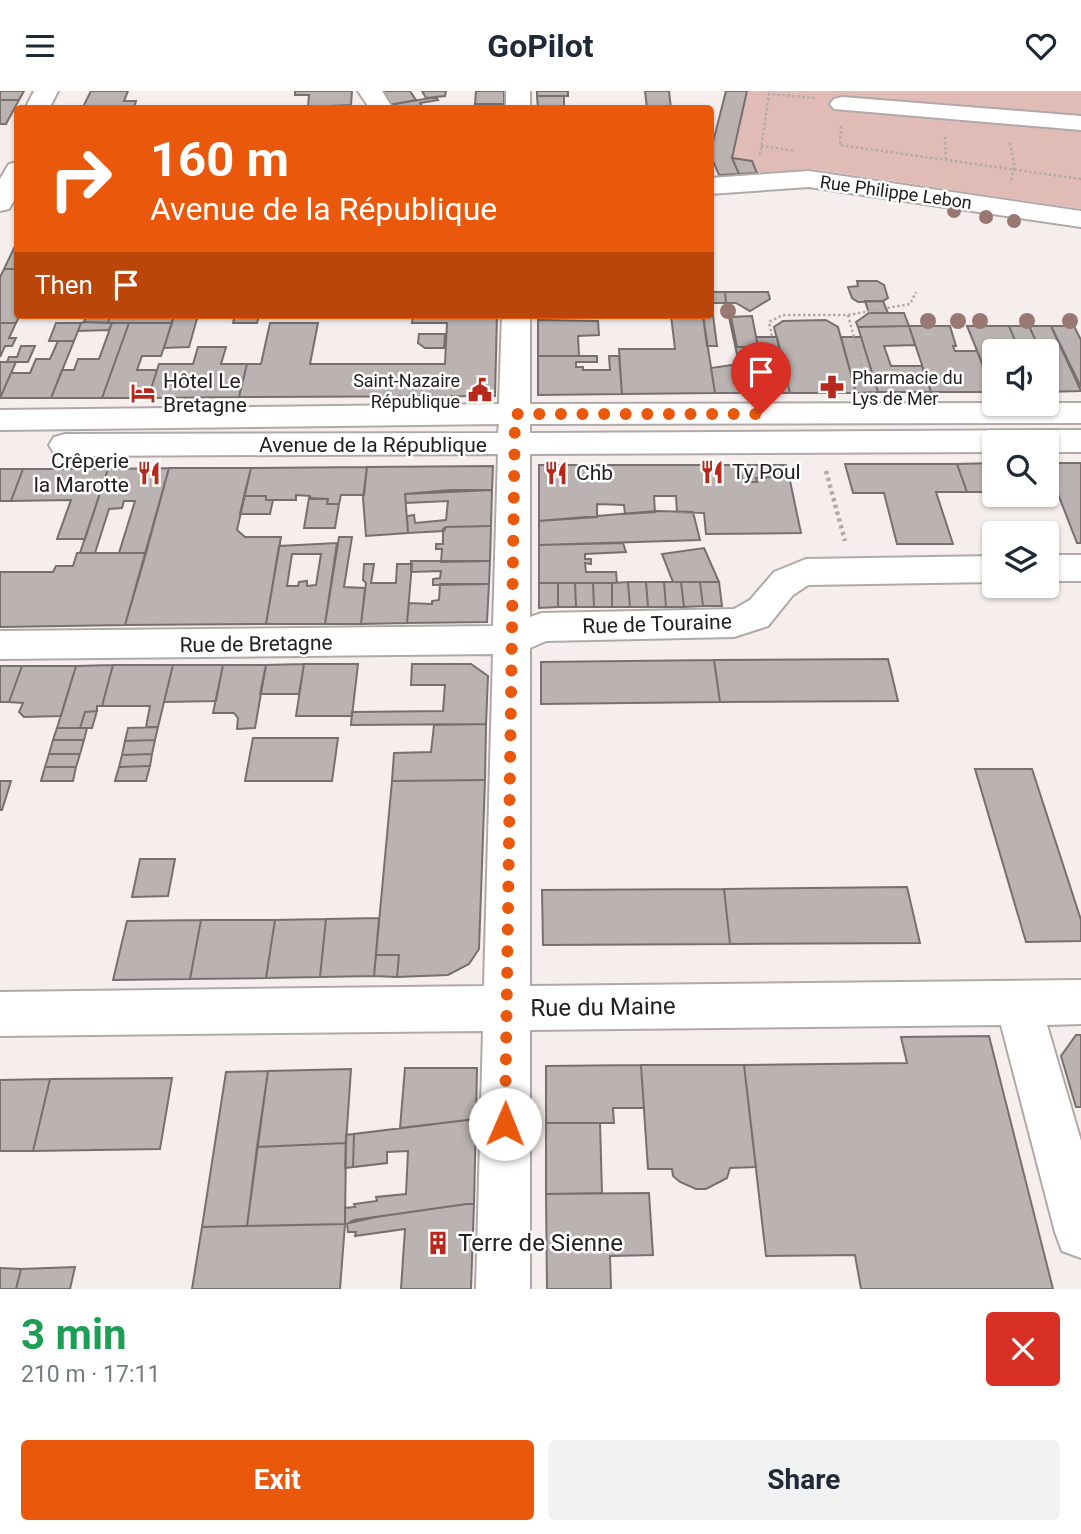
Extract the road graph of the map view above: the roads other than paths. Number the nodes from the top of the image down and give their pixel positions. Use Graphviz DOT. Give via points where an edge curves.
graph roads {
  1 [pos="842,104"];
  2 [pos="1081,123"];
  3 [pos="14,153"];
  4 [pos="14,177"];
  5 [pos="0,179"];
  6 [pos="714,186"];
  7 [pos="14,199"];
  8 [pos="0,203"];
  9 [pos="1081,219"];
  10 [pos="0,225"];
  11 [pos="516,319"];
  12 [pos="1081,413"];
  13 [pos="0,420"];
  14 [pos="515,429"];
  15 [pos="1081,441"];
  16 [pos="0,445"];
  17 [pos="1059,568"];
  18 [pos="1081,568"];
  19 [pos="982,569"];
  20 [pos="512,640"];
  21 [pos="0,645"];
  22 [pos="1081,1002"];
  23 [pos="1018,1003"];
  24 [pos="507,1008"];
  25 [pos="0,1014"];
  26 [pos="1081,1232"];
  27 [pos="503,1289"];
  1 -- 2 [label="street"];
  3 -- 5 [label="street"];
  4 -- 8 [label="street"];
  6 -- 9 [label="street, Rue Philippe Lebon" via="810,179"];
  7 -- 10 [label="street"];
  11 -- 14 [label="street"];
  12 -- 14 [label="street, Avenue de la République"];
  13 -- 14 [label="street, Avenue de la République"];
  14 -- 15 [label="street, Avenue de la République" via="819,443"];
  14 -- 16 [label="street, Avenue de la République"];
  14 -- 20 [label="street"];
  17 -- 18 [label="street"];
  19 -- 20 [label="street, Rue de Touraine" via="806,572 777,587 766,607 753,618 734,623 542,627"];
  20 -- 21 [label="street, Rue de Bretagne"];
  20 -- 24 [label="street"];
  22 -- 23 [label="street, Rue du Maine"];
  23 -- 24 [label="street, Rue du Maine"];
  23 -- 26 [label="street"];
  24 -- 25 [label="street, Rue du Maine"];
  24 -- 27 [label="street"];
}
